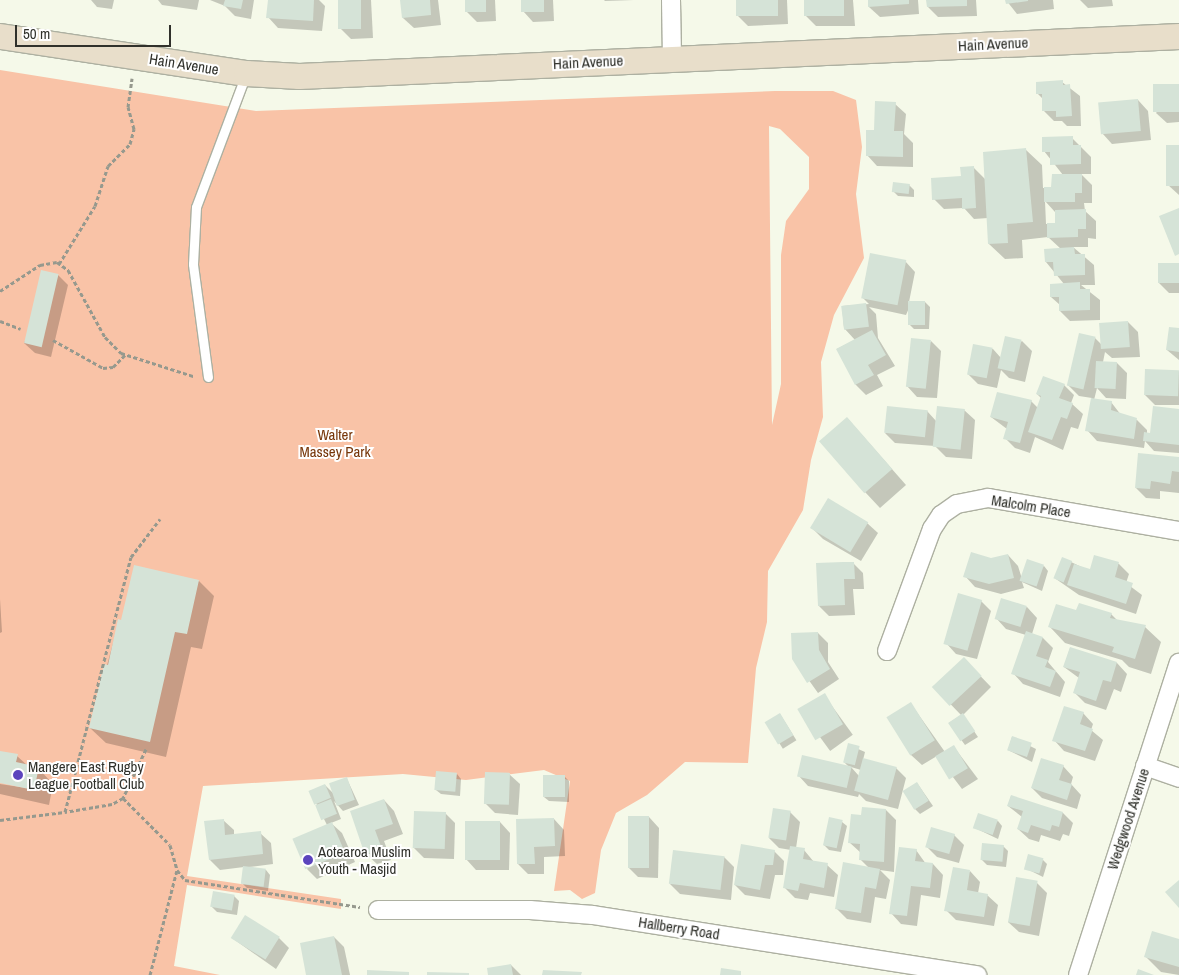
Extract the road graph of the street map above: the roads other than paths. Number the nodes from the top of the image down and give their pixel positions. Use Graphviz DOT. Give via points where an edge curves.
graph roads {
  1 [pos="671,0"];
  2 [pos="0,36"];
  3 [pos="1179,36"];
  4 [pos="672,58"];
  5 [pos="246,73"];
  6 [pos="208,377"];
  7 [pos="1179,531"];
  8 [pos="887,650"];
  9 [pos="1179,662"];
  10 [pos="1145,766"];
  11 [pos="1179,778"];
  12 [pos="378,910"];
  13 [pos="977,975"];
  14 [pos="1078,975"];
  1 -- 4 [label="street"];
  2 -- 5 [label="street, Hain Avenue"];
  3 -- 4 [label="street, Hain Avenue"];
  4 -- 5 [label="street, Hain Avenue" via="299,76"];
  5 -- 6 [label="lane" via="196,207 193,264"];
  7 -- 8 [label="street, Malcolm Place" via="988,498 957,504 941,515 932,529"];
  9 -- 10 [label="street, Wedgwood Avenue"];
  10 -- 11 [label="street"];
  10 -- 14 [label="street, Wedgwood Avenue"];
  12 -- 13 [label="street, Hallberry Road" via="530,910 592,915"];
}
